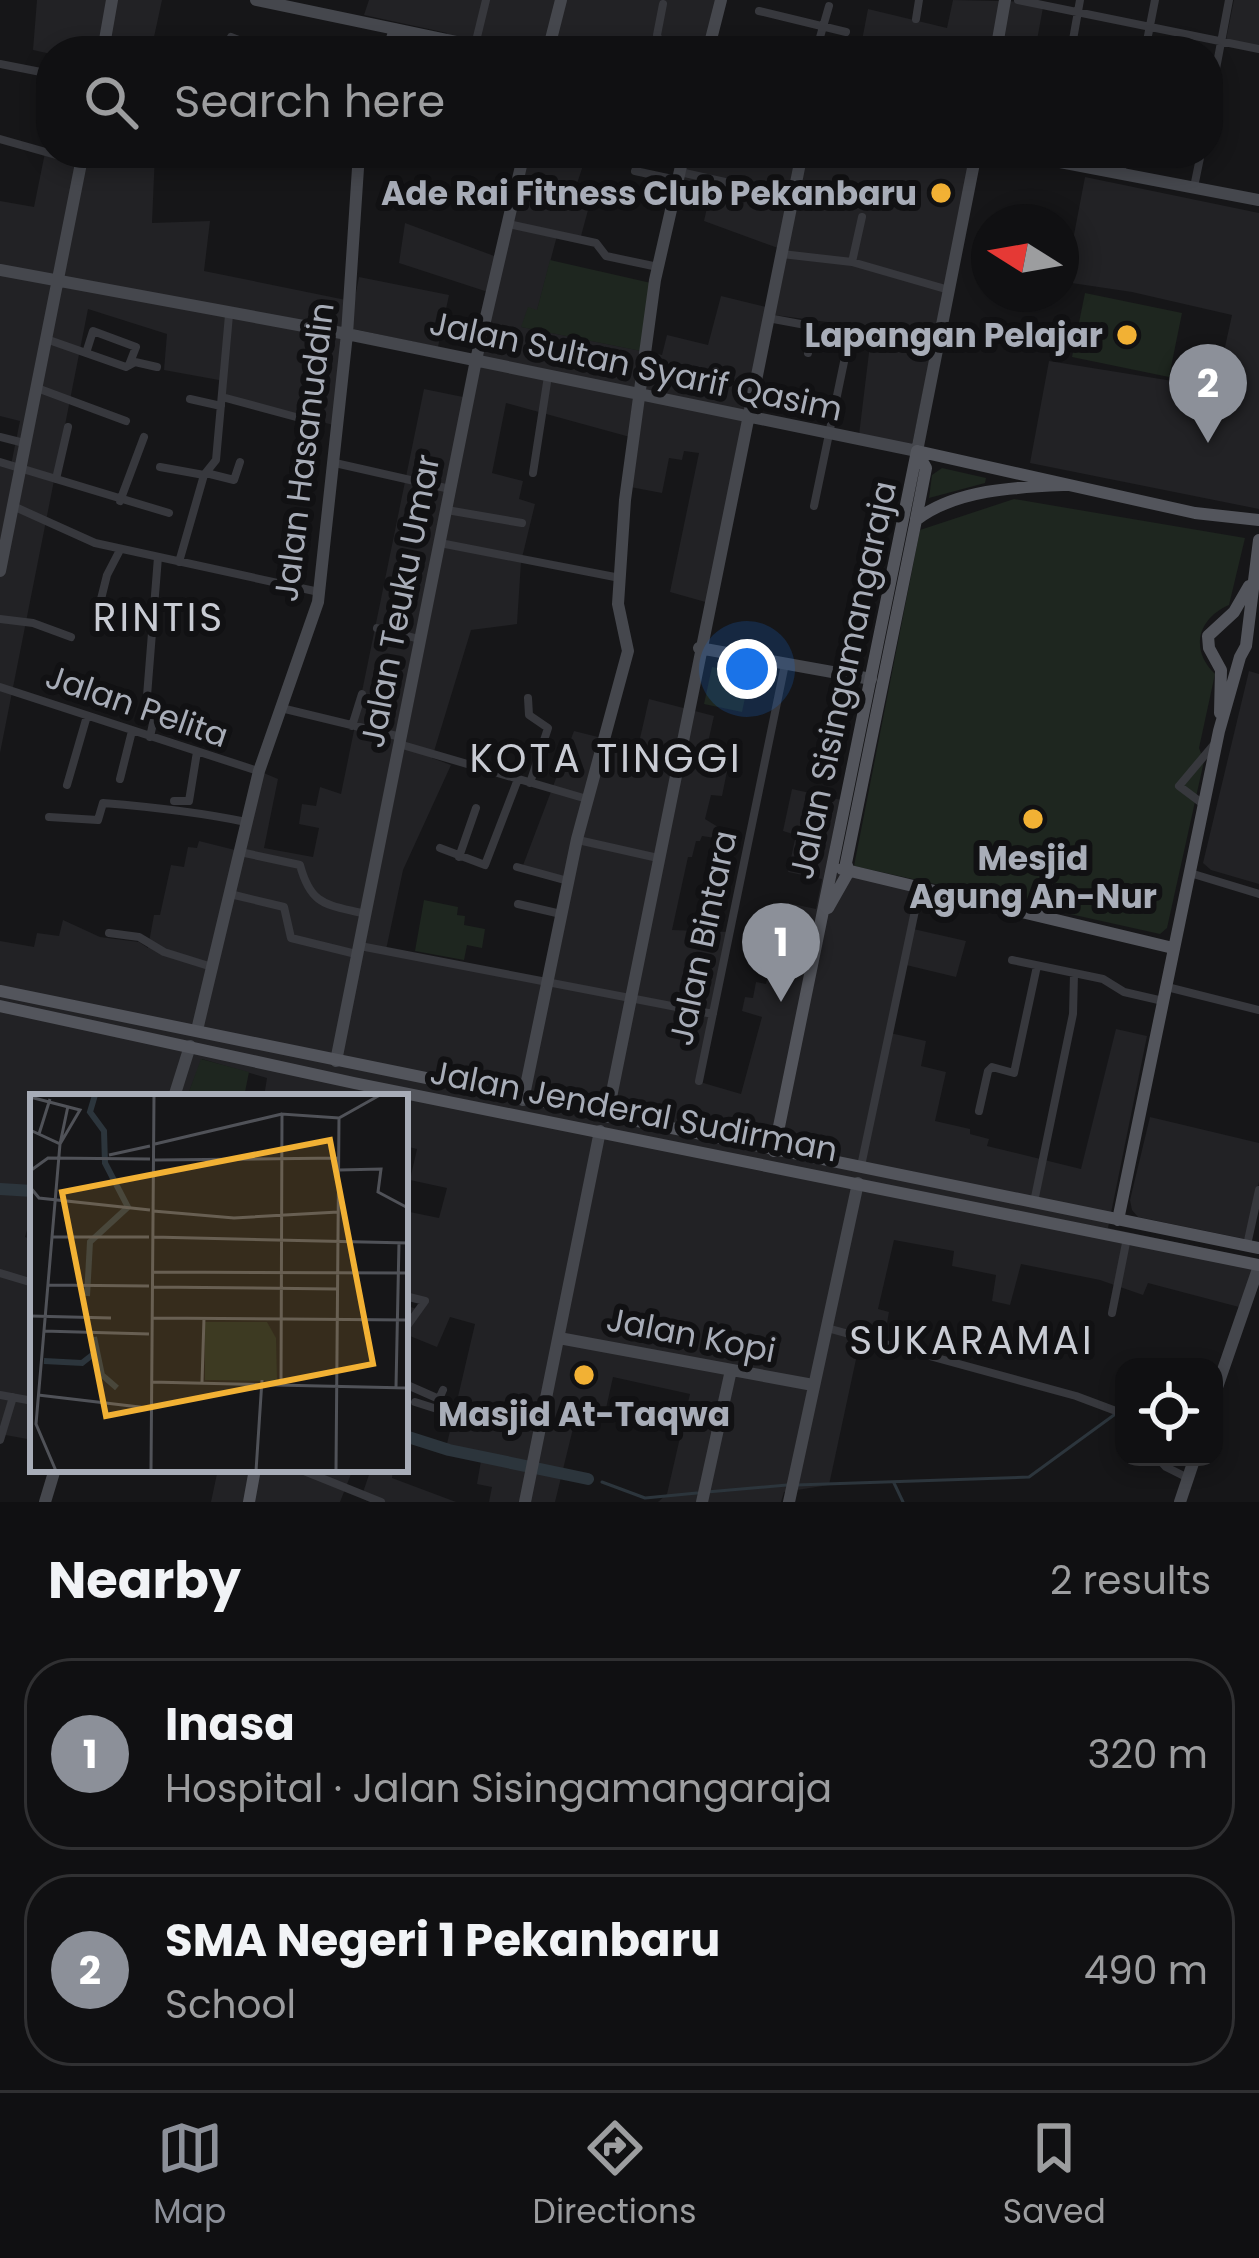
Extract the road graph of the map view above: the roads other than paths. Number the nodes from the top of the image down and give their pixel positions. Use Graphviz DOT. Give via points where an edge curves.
graph roads {
  1 [pos="256,0"];
  2 [pos="486,0"];
  3 [pos="560,0"];
  4 [pos="721,0"];
  5 [pos="919,0"];
  6 [pos="1006,0"];
  7 [pos="1018,0"];
  8 [pos="1080,0"];
  9 [pos="1155,0"];
  10 [pos="1229,0"];
  11 [pos="113,1"];
  12 [pos="663,4"];
  13 [pos="829,6"];
  14 [pos="759,11"];
  15 [pos="1078,12"];
  16 [pos="916,20"];
  17 [pos="823,26"];
  18 [pos="1150,27"];
  19 [pos="395,28"];
  20 [pos="847,32"];
  21 [pos="106,36"];
  22 [pos="393,36"];
  23 [pos="433,36"];
  24 [pos="477,36"];
  25 [pos="552,36"];
  26 [pos="658,36"];
  27 [pos="713,36"];
  28 [pos="820,36"];
  29 [pos="999,36"];
  30 [pos="1074,36"];
  31 [pos="1148,36"];
  32 [pos="1195,36"];
  33 [pos="1221,36"];
  34 [pos="1223,42"];
  35 [pos="1259,49"];
  36 [pos="0,64"];
  37 [pos="36,71"];
  38 [pos="0,139"];
  39 [pos="36,147"];
  40 [pos="80,168"];
  41 [pos="358,168"];
  42 [pos="521,168"];
  43 [pos="681,168"];
  44 [pos="799,168"];
  45 [pos="973,168"];
  46 [pos="1100,168"];
  47 [pos="1122,168"];
  48 [pos="1198,168"];
  49 [pos="635,171"];
  50 [pos="1121,173"];
  51 [pos="679,176"];
  52 [pos="1195,188"];
  53 [pos="793,197"];
  54 [pos="1259,200"];
  55 [pos="862,217"];
  56 [pos="508,224"];
  57 [pos="781,254"];
  58 [pos="852,262"];
  59 [pos="658,267"];
  60 [pos="0,270"];
  61 [pos="58,282"];
  62 [pos="949,290"];
  63 [pos="230,315"];
  64 [pos="767,318"];
  65 [pos="347,334"];
  66 [pos="849,338"];
  67 [pos="46,339"];
  68 [pos="86,353"];
  69 [pos="808,353"];
  70 [pos="476,361"];
  71 [pos="157,367"];
  72 [pos="128,368"];
  73 [pos="548,376"];
  74 [pos="37,388"];
  75 [pos="642,396"];
  76 [pos="190,399"];
  77 [pos="222,402"];
  78 [pos="296,417"];
  79 [pos="748,417"];
  80 [pos="126,421"];
  81 [pos="68,427"];
  82 [pos="829,434"];
  83 [pos="0,437"];
  84 [pos="143,437"];
  85 [pos="26,443"];
  86 [pos="917,451"];
  87 [pos="0,462"];
  88 [pos="240,462"];
  89 [pos="334,463"];
  90 [pos="21,467"];
  91 [pos="160,467"];
  92 [pos="533,473"];
  93 [pos="204,474"];
  94 [pos="56,478"];
  95 [pos="1066,485"];
  96 [pos="450,489"];
  97 [pos="120,501"];
  98 [pos="13,506"];
  99 [pos="814,506"];
  100 [pos="446,509"];
  101 [pos="170,513"];
  102 [pos="916,520"];
  103 [pos="1259,520"];
  104 [pos="522,523"];
  105 [pos="1259,540"];
  106 [pos="439,542"];
  107 [pos="120,550"];
  108 [pos="158,557"];
  109 [pos="178,562"];
  110 [pos="0,572"];
  111 [pos="620,578"];
  112 [pos="1252,579"];
  113 [pos="320,592"];
  114 [pos="0,619"];
  115 [pos="1219,623"];
  116 [pos="94,627"];
  117 [pos="376,628"];
  118 [pos="71,637"];
  119 [pos="1252,638"];
  120 [pos="419,639"];
  121 [pos="699,648"];
  122 [pos="1259,656"];
  123 [pos="1216,657"];
  124 [pos="1240,657"];
  125 [pos="887,661"];
  126 [pos="785,664"];
  127 [pos="871,679"];
  128 [pos="0,687"];
  129 [pos="362,694"];
  130 [pos="529,698"];
  131 [pos="281,707"];
  132 [pos="87,716"];
  133 [pos="352,726"];
  134 [pos="132,731"];
  135 [pos="150,736"];
  136 [pos="1218,736"];
  137 [pos="400,740"];
  138 [pos="197,752"];
  139 [pos="259,771"];
  140 [pos="120,779"];
  141 [pos="518,779"];
  142 [pos="530,783"];
  143 [pos="67,785"];
  144 [pos="587,799"];
  145 [pos="174,801"];
  146 [pos="1203,805"];
  147 [pos="476,808"];
  148 [pos="49,817"];
  149 [pos="246,822"];
  150 [pos="577,839"];
  151 [pos="440,848"];
  152 [pos="239,851"];
  153 [pos="460,856"];
  154 [pos="658,858"];
  155 [pos="517,867"];
  156 [pos="832,867"];
  157 [pos="849,871"];
  158 [pos="1189,872"];
  159 [pos="568,880"];
  160 [pos="921,886"];
  161 [pos="1259,894"];
  162 [pos="230,895"];
  163 [pos="518,904"];
  164 [pos="365,914"];
  165 [pos="561,914"];
  166 [pos="821,920"];
  167 [pos="109,933"];
  168 [pos="1173,948"];
  169 [pos="358,950"];
  170 [pos="1012,960"];
  171 [pos="1037,966"];
  172 [pos="214,967"];
  173 [pos="1074,974"];
  174 [pos="547,982"];
  175 [pos="0,991"];
  176 [pos="1164,994"];
  177 [pos="631,999"];
  178 [pos="0,1006"];
  179 [pos="1259,1010"];
  180 [pos="712,1014"];
  181 [pos="197,1030"];
  182 [pos="190,1046"];
  183 [pos="331,1060"];
  184 [pos="357,1065"];
  185 [pos="328,1078"];
  186 [pos="699,1081"];
  187 [pos="354,1083"];
  188 [pos="175,1094"];
  189 [pos="328,1094"];
  190 [pos="523,1100"];
  191 [pos="980,1111"];
  192 [pos="607,1117"];
  193 [pos="600,1131"];
  194 [pos="774,1151"];
  195 [pos="859,1175"];
  196 [pos="1259,1190"];
  197 [pos="1034,1203"];
  198 [pos="1118,1220"];
  199 [pos="1127,1237"];
  200 [pos="1253,1247"];
  201 [pos="1259,1265"];
  202 [pos="0,1273"];
  203 [pos="30,1282"];
  204 [pos="408,1297"];
  205 [pos="1112,1313"];
  206 [pos="408,1323"];
  207 [pos="826,1328"];
  208 [pos="560,1338"];
  209 [pos="731,1370"];
  210 [pos="1223,1370"];
  211 [pos="408,1385"];
  212 [pos="813,1385"];
  213 [pos="0,1395"];
  214 [pos="13,1397"];
  215 [pos="30,1400"];
  216 [pos="415,1402"];
  217 [pos="1115,1411"];
  218 [pos="0,1441"];
  219 [pos="1170,1466"];
  220 [pos="1192,1466"];
  221 [pos="54,1472"];
  222 [pos="254,1472"];
  223 [pos="305,1472"];
  224 [pos="326,1472"];
  225 [pos="1188,1478"];
  226 [pos="322,1480"];
  227 [pos="347,1491"];
  228 [pos="703,1496"];
  229 [pos="789,1498"];
  230 [pos="45,1502"];
  231 [pos="249,1502"];
  232 [pos="343,1502"];
  233 [pos="381,1502"];
  234 [pos="525,1502"];
  235 [pos="1180,1502"];
  1 -- 19 [label="street"];
  2 -- 24 [label="street"];
  3 -- 25 [label="street"];
  4 -- 27 [label="street"];
  5 -- 16 [label="street"];
  6 -- 29 [label="street"];
  7 -- 15 [label="street"];
  8 -- 15 [label="street"];
  9 -- 18 [label="street"];
  10 -- 33 [label="street"];
  11 -- 21 [label="street"];
  12 -- 26 [label="street"];
  13 -- 17 [label="street"];
  14 -- 17 [label="street"];
  15 -- 18 [label="street"];
  15 -- 30 [label="street"];
  17 -- 20 [label="street"];
  17 -- 28 [label="street"];
  18 -- 31 [label="street"];
  18 -- 32 [label="street"];
  19 -- 22 [label="street"];
  19 -- 23 [label="street"];
  34 -- 35 [label="street"];
  36 -- 37 [label="street"];
  38 -- 39 [label="street"];
  40 -- 61 [label="street"];
  41 -- 65 [label="street, Jalan Hasanuddin"];
  42 -- 56 [label="street, Jalan Teuku Umar"];
  43 -- 51 [label="street"];
  44 -- 53 [label="street"];
  45 -- 62 [label="street, Jalan Sisingamangaraja"];
  46 -- 50 [label="street"];
  47 -- 50 [label="street"];
  48 -- 52 [label="street"];
  49 -- 51 [label="street"];
  50 -- 52 [label="street"];
  51 -- 53 [label="street"];
  51 -- 59 [label="street"];
  52 -- 54 [label="street"];
  53 -- 57 [label="street"];
  55 -- 58 [label="street"];
  56 -- 59 [label="street"];
  56 -- 70 [label="street, Jalan Teuku Umar"];
  57 -- 58 [label="street"];
  57 -- 64 [label="street"];
  58 -- 62 [label="street"];
  59 -- 75 [label="street"];
  60 -- 61 [label="street, Jalan Sultan Syarif Qasim"];
  61 -- 63 [label="street, Jalan Sultan Syarif Qasim"];
  61 -- 67 [label="street"];
  62 -- 86 [label="street, Jalan Sisingamangaraja"];
  63 -- 65 [label="street, Jalan Sultan Syarif Qasim"];
  63 -- 77 [label="street"];
  64 -- 69 [label="street" via="811,326"];
  64 -- 79 [label="street"];
  65 -- 70 [label="street, Jalan Sultan Syarif Qasim"];
  65 -- 89 [label="street, Jalan Hasanuddin"];
  66 -- 82 [label="street"];
  67 -- 68 [label="street"];
  67 -- 74 [label="street"];
  68 -- 72 [label="street"];
  68 -- 72 [label="street" via="93,331 136,347"];
  70 -- 73 [label="street, Jalan Sultan Syarif Qasim"];
  70 -- 96 [label="street, Jalan Teuku Umar"];
  71 -- 72 [label="street"];
  73 -- 75 [label="street, Jalan Sultan Syarif Qasim"];
  73 -- 92 [label="street"];
  74 -- 80 [label="street"];
  74 -- 85 [label="street"];
  75 -- 79 [label="street, Jalan Sultan Syarif Qasim"];
  75 -- 111 [label="street"];
  76 -- 77 [label="street"];
  77 -- 78 [label="street"];
  77 -- 93 [label="street" via="216,460"];
  79 -- 82 [label="street, Jalan Sultan Syarif Qasim"];
  79 -- 121 [label="street"];
  81 -- 94 [label="street"];
  82 -- 86 [label="street, Jalan Sultan Syarif Qasim"];
  82 -- 99 [label="street"];
  83 -- 85 [label="street"];
  84 -- 97 [label="street"];
  85 -- 90 [label="street"];
  86 -- 95 [label="main road, Jalan Sultan Syarif Qasim"];
  86 -- 102 [label="main road, Jalan Sisingamangaraja" via="926,468"];
  86 -- 127 [label="main road, Jalan Sisingamangaraja"];
  87 -- 90 [label="street"];
  88 -- 93 [label="street" via="234,481"];
  89 -- 96 [label="street"];
  89 -- 113 [label="street, Jalan Hasanuddin"];
  90 -- 94 [label="street"];
  90 -- 98 [label="street"];
  91 -- 93 [label="street"];
  93 -- 109 [label="street"];
  94 -- 97 [label="street"];
  95 -- 102 [label="main road, Jalan Sisingamangaraja" via="1008,486"];
  95 -- 103 [label="main road, Jalan Sultan Syarif Qasim"];
  96 -- 100 [label="street, Jalan Teuku Umar"];
  97 -- 101 [label="street"];
  98 -- 107 [label="street"];
  98 -- 110 [label="street"];
  100 -- 104 [label="street"];
  100 -- 106 [label="street, Jalan Teuku Umar"];
  102 -- 125 [label="main road, Jalan Sisingamangaraja"];
  105 -- 112 [label="main road"];
  106 -- 111 [label="street"];
  106 -- 120 [label="street, Jalan Teuku Umar"];
  107 -- 108 [label="street"];
  107 -- 116 [label="street"];
  108 -- 109 [label="street"];
  108 -- 135 [label="street"];
  109 -- 113 [label="street"];
  111 -- 144 [label="street" via="628,650"];
  112 -- 115 [label="main road"];
  112 -- 119 [label="main road"];
  113 -- 131 [label="street, Jalan Hasanuddin"];
  114 -- 118 [label="street"];
  115 -- 119 [label="main road" via="1236,623"];
  115 -- 123 [label="main road" via="1207,640"];
  117 -- 120 [label="street"];
  119 -- 124 [label="main road"];
  120 -- 137 [label="street, Jalan Teuku Umar"];
  121 -- 126 [label="street"];
  121 -- 154 [label="street"];
  122 -- 124 [label="main road"];
  123 -- 124 [label="main road"];
  123 -- 136 [label="main road"];
  124 -- 136 [label="main road"];
  125 -- 127 [label="main road"];
  125 -- 157 [label="main road, Jalan Sisingamangaraja"];
  126 -- 127 [label="street"];
  126 -- 180 [label="street, Jalan Bintara"];
  127 -- 156 [label="main road, Jalan Sisingamangaraja"];
  128 -- 132 [label="street, Jalan Pelita"];
  129 -- 133 [label="street"];
  130 -- 142 [label="street" via="529,715 548,728"];
  131 -- 133 [label="street"];
  131 -- 139 [label="street, Jalan Hasanuddin"];
  132 -- 134 [label="street, Jalan Pelita"];
  132 -- 143 [label="street"];
  133 -- 137 [label="street"];
  134 -- 135 [label="street, Jalan Pelita"];
  134 -- 140 [label="street"];
  135 -- 138 [label="street, Jalan Pelita"];
  136 -- 146 [label="main road"];
  136 -- 146 [label="street" via="1179,786"];
  137 -- 141 [label="street"];
  137 -- 164 [label="street, Jalan Teuku Umar"];
  138 -- 139 [label="street, Jalan Pelita"];
  138 -- 145 [label="street" via="189,801"];
  139 -- 149 [label="street, Jalan Hasanuddin"];
  141 -- 142 [label="street"];
  141 -- 153 [label="street" via="486,864"];
  142 -- 144 [label="street"];
  144 -- 150 [label="street"];
  146 -- 158 [label="main road"];
  147 -- 153 [label="street"];
  148 -- 149 [label="street" via="98,820 104,803"];
  149 -- 152 [label="street, Jalan Hasanuddin"];
  150 -- 154 [label="street"];
  150 -- 159 [label="street"];
  151 -- 153 [label="street"];
  152 -- 162 [label="street, Jalan Hasanuddin"];
  152 -- 164 [label="street" via="298,864 320,902"];
  154 -- 177 [label="street"];
  155 -- 159 [label="street"];
  156 -- 157 [label="main road"];
  156 -- 166 [label="main road, Jalan Sisingamangaraja"];
  157 -- 160 [label="main road"];
  157 -- 166 [label="main road, Jalan Sisingamangaraja"];
  158 -- 161 [label="street"];
  158 -- 168 [label="main road"];
  159 -- 165 [label="street"];
  160 -- 168 [label="main road"];
  160 -- 195 [label="street"];
  162 -- 169 [label="street" via="284,908 291,938"];
  162 -- 172 [label="street, Jalan Hasanuddin"];
  163 -- 165 [label="street"];
  164 -- 169 [label="street, Jalan Teuku Umar"];
  165 -- 174 [label="street"];
  166 -- 194 [label="main road, Jalan Sisingamangaraja"];
  167 -- 172 [label="street"];
  168 -- 176 [label="main road"];
  169 -- 174 [label="street"];
  169 -- 183 [label="street, Jalan Teuku Umar"];
  170 -- 171 [label="street"];
  171 -- 173 [label="street"];
  171 -- 191 [label="street" via="1014,1073 988,1071"];
  172 -- 181 [label="street, Jalan Hasanuddin"];
  173 -- 176 [label="street"];
  173 -- 197 [label="street"];
  174 -- 177 [label="street"];
  174 -- 190 [label="street"];
  175 -- 181 [label="main road, Jalan Jenderal Sudirman"];
  176 -- 179 [label="street"];
  176 -- 198 [label="main road"];
  177 -- 180 [label="street"];
  177 -- 192 [label="street"];
  178 -- 182 [label="main road, Jalan Jenderal Sudirman"];
  180 -- 186 [label="street, Jalan Bintara"];
  181 -- 183 [label="main road, Jalan Jenderal Sudirman"];
  182 -- 185 [label="main road, Jalan Jenderal Sudirman"];
  182 -- 188 [label="street"];
  183 -- 184 [label="main road, Jalan Jenderal Sudirman"];
  183 -- 185 [label="main road"];
  184 -- 187 [label="main road" via="347,1074"];
  184 -- 190 [label="main road, Jalan Jenderal Sudirman"];
  185 -- 187 [label="main road, Jalan Jenderal Sudirman"];
  185 -- 189 [label="main road"];
  187 -- 193 [label="main road, Jalan Jenderal Sudirman"];
  190 -- 192 [label="main road, Jalan Jenderal Sudirman"];
  192 -- 194 [label="main road, Jalan Jenderal Sudirman"];
  193 -- 195 [label="main road, Jalan Jenderal Sudirman"];
  193 -- 208 [label="street"];
  194 -- 195 [label="main road, Jalan Jenderal Sudirman"];
  195 -- 197 [label="main road, Jalan Jenderal Sudirman"];
  195 -- 199 [label="main road, Jalan Jenderal Sudirman"];
  195 -- 207 [label="street"];
  196 -- 200 [label="street"];
  197 -- 198 [label="main road, Jalan Jenderal Sudirman"];
  198 -- 200 [label="main road, Jalan Jenderal Sudirman"];
  199 -- 201 [label="main road, Jalan Jenderal Sudirman"];
  199 -- 205 [label="street"];
  201 -- 210 [label="street"];
  202 -- 203 [label="street"];
  204 -- 206 [label="street" via="425,1301"];
  207 -- 212 [label="street"];
  207 -- 217 [label="street"];
  208 -- 209 [label="street, Jalan Kopi"];
  208 -- 234 [label="street"];
  209 -- 212 [label="street, Jalan Kopi"];
  209 -- 228 [label="street"];
  211 -- 216 [label="street" via="442,1394 439,1408"];
  212 -- 229 [label="street"];
  213 -- 214 [label="street"];
  214 -- 215 [label="street"];
  214 -- 218 [label="street"];
  219 -- 225 [label="street"];
  220 -- 225 [label="street"];
  221 -- 230 [label="street"];
  222 -- 231 [label="main road"];
  223 -- 226 [label="street"];
  224 -- 226 [label="street"];
  225 -- 235 [label="street"];
  226 -- 227 [label="street"];
  227 -- 232 [label="street"];
  227 -- 233 [label="street"];
}
